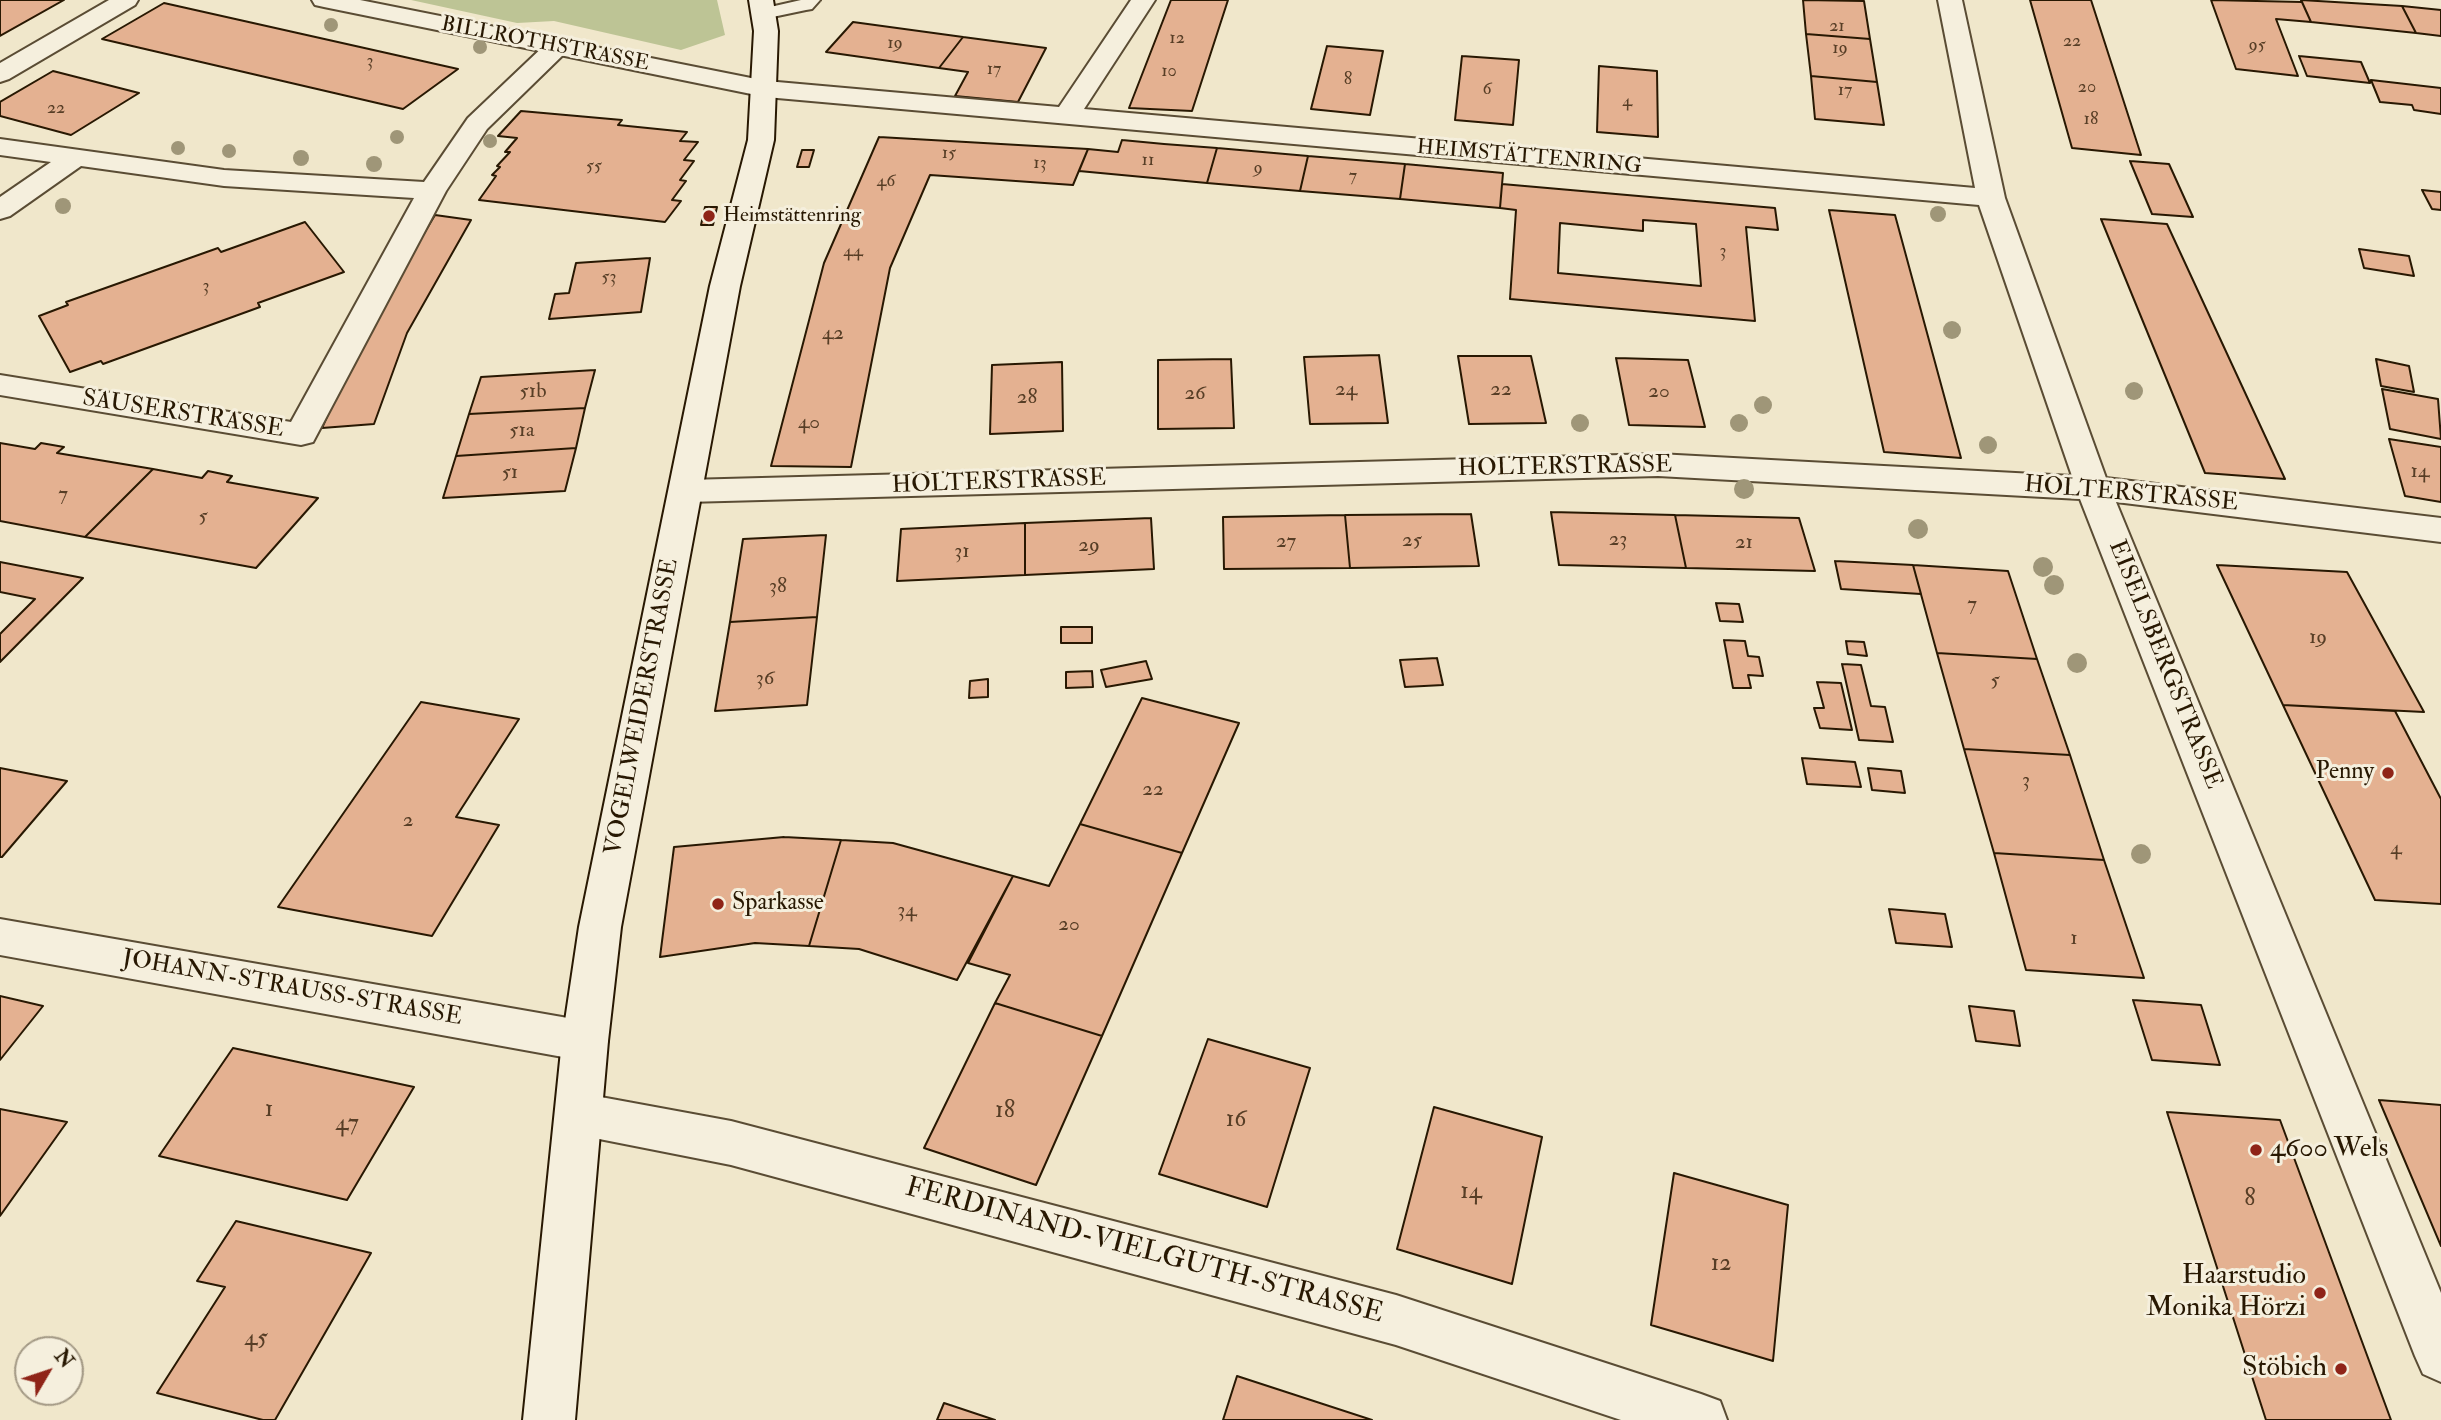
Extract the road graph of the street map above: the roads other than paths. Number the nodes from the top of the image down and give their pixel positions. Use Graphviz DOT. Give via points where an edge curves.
graph roads {
  1 [pos="126,0"];
  2 [pos="324,0"];
  3 [pos="811,0"];
  4 [pos="1143,0"];
  5 [pos="1950,0"];
  6 [pos="762,7"];
  7 [pos="556,48"];
  8 [pos="0,74"];
  9 [pos="765,89"];
  10 [pos="1066,117"];
  11 [pos="0,148"];
  12 [pos="75,158"];
  13 [pos="432,191"];
  14 [pos="1992,198"];
  15 [pos="0,210"];
  16 [pos="0,385"];
  17 [pos="2093,488"];
  18 [pos="687,491"];
  19 [pos="2441,530"];
  20 [pos="0,937"];
  21 [pos="585,1041"];
  22 [pos="579,1114"];
  23 [pos="2441,1356"];
  24 [pos="549,1420"];
  25 [pos="1701,1420"];
  1 -- 8 [label="street"];
  2 -- 7 [label="street, BILLROTHSTRASSE"];
  3 -- 6 [label="lane" via="806,5"];
  4 -- 10 [label="street"];
  5 -- 14 [label="street, EISELSBERGSTRASSE"];
  6 -- 9 [label="street, VOGELWEIDERSTRASSE"];
  7 -- 9 [label="street, BILLROTHSTRASSE"];
  7 -- 13 [label="street, SAUSERSTRASSE" via="477,124"];
  9 -- 10 [label="street, HEIMSTÄTTENRING"];
  9 -- 18 [label="street, VOGELWEIDERSTRASSE" via="761,140 725,286"];
  10 -- 14 [label="street, HEIMSTÄTTENRING"];
  11 -- 12 [label="street"];
  12 -- 13 [label="street" via="225,178"];
  12 -- 15 [label="street"];
  13 -- 16 [label="street, SAUSERSTRASSE" via="300,434"];
  14 -- 17 [label="street, EISELSBERGSTRASSE"];
  17 -- 18 [label="street, HOLTERSTRASSE" via="1658,465"];
  17 -- 19 [label="street, HOLTERSTRASSE"];
  17 -- 23 [label="street, EISELSBERGSTRASSE"];
  18 -- 21 [label="street, VOGELWEIDERSTRASSE" via="620,820"];
  20 -- 21 [label="street, JOHANN-STRAUSS-STRASSE"];
  21 -- 22 [label="street, VOGELWEIDERSTRASSE"];
  22 -- 24 [label="street, VOGELWEIDERSTRASSE"];
  22 -- 25 [label="street, FERDINAND-VIELGUTH-STRASSE" via="731,1143 1396,1320"];
}
